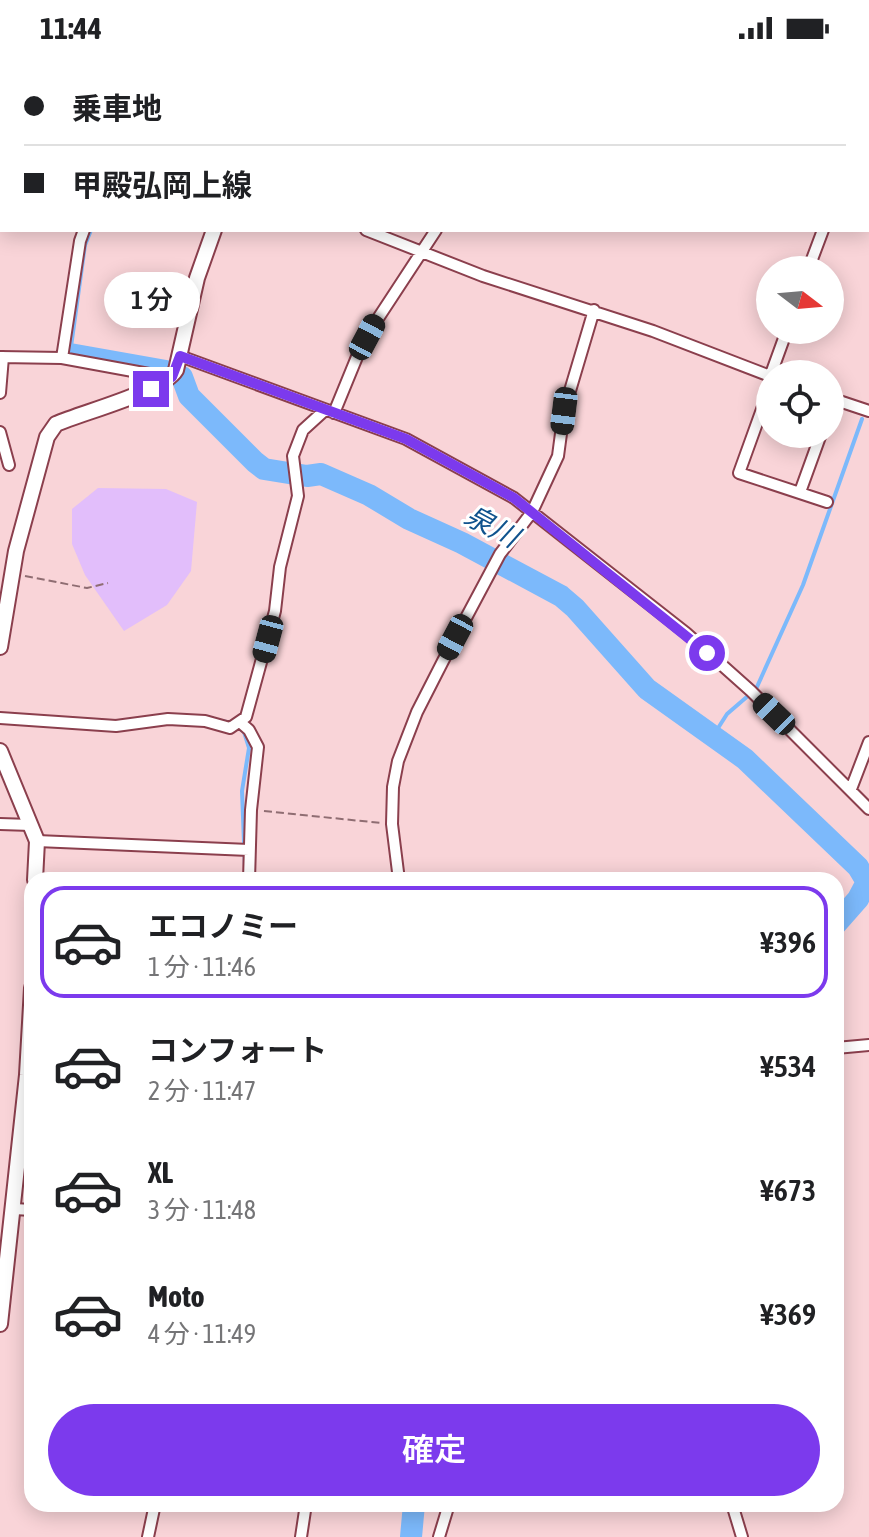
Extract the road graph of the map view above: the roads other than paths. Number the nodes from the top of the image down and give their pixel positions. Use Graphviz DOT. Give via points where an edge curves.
graph roads {
  1 [pos="83,232"];
  2 [pos="213,232"];
  3 [pos="371,232"];
  4 [pos="435,232"];
  5 [pos="822,232"];
  6 [pos="422,253"];
  7 [pos="813,256"];
  8 [pos="594,310"];
  9 [pos="2,357"];
  10 [pos="62,358"];
  11 [pos="756,369"];
  12 [pos="174,371"];
  13 [pos="0,393"];
  14 [pos="844,406"];
  15 [pos="330,411"];
  16 [pos="869,411"];
  17 [pos="756,426"];
  18 [pos="0,432"];
  19 [pos="816,448"];
  20 [pos="9,465"];
  21 [pos="800,492"];
  22 [pos="827,502"];
  23 [pos="532,512"];
  24 [pos="0,647"];
  25 [pos="0,718"];
  26 [pos="238,725"];
  27 [pos="869,742"];
  28 [pos="0,751"];
  29 [pos="851,789"];
  30 [pos="869,809"];
  31 [pos="0,824"];
  32 [pos="31,825"];
  33 [pos="37,841"];
  34 [pos="243,850"];
  35 [pos="35,872"];
  36 [pos="247,872"];
  37 [pos="398,872"];
  38 [pos="869,1045"];
  39 [pos="844,1047"];
  40 [pos="24,1086"];
  41 [pos="14,1209"];
  42 [pos="24,1210"];
  43 [pos="0,1324"];
  44 [pos="153,1512"];
  45 [pos="305,1512"];
  46 [pos="447,1512"];
  47 [pos="734,1512"];
  48 [pos="148,1537"];
  49 [pos="301,1537"];
  50 [pos="439,1537"];
  51 [pos="742,1537"];
  1 -- 10 [label="street"];
  2 -- 12 [label="main road"];
  3 -- 6 [label="street"];
  4 -- 6 [label="street"];
  5 -- 7 [label="street"];
  6 -- 8 [label="street"];
  6 -- 15 [label="street" via="375,323"];
  8 -- 11 [label="street"];
  8 -- 23 [label="street" via="564,411 558,456"];
  9 -- 10 [label="street"];
  9 -- 13 [label="street"];
  10 -- 12 [label="street" via="160,376"];
  12 -- 15 [label="street"];
  12 -- 24 [label="main road" via="56,424 47,437 12,573"];
  14 -- 16 [label="street"];
  15 -- 23 [label="street" via="406,439"];
  15 -- 26 [label="street" via="303,430 293,456 298,496 275,611 246,717"];
  17 -- 21 [label="street" via="739,473"];
  18 -- 20 [label="street"];
  19 -- 21 [label="street"];
  21 -- 22 [label="street"];
  23 -- 29 [label="street" via="686,633"];
  23 -- 37 [label="street" via="493,566 417,712 398,761 392,824"];
  25 -- 26 [label="street" via="116,726 168,719"];
  26 -- 34 [label="street" via="249,730 258,747"];
  27 -- 29 [label="street"];
  28 -- 32 [label="main road"];
  29 -- 30 [label="street"];
  31 -- 32 [label="street"];
  32 -- 33 [label="main road"];
  33 -- 34 [label="street"];
  33 -- 35 [label="main road"];
  34 -- 36 [label="street"];
  38 -- 39 [label="street"];
  40 -- 41 [label="main road"];
  41 -- 42 [label="street"];
  41 -- 43 [label="main road"];
  44 -- 48 [label="street"];
  45 -- 49 [label="street"];
  46 -- 50 [label="street"];
  47 -- 51 [label="street"];
}
